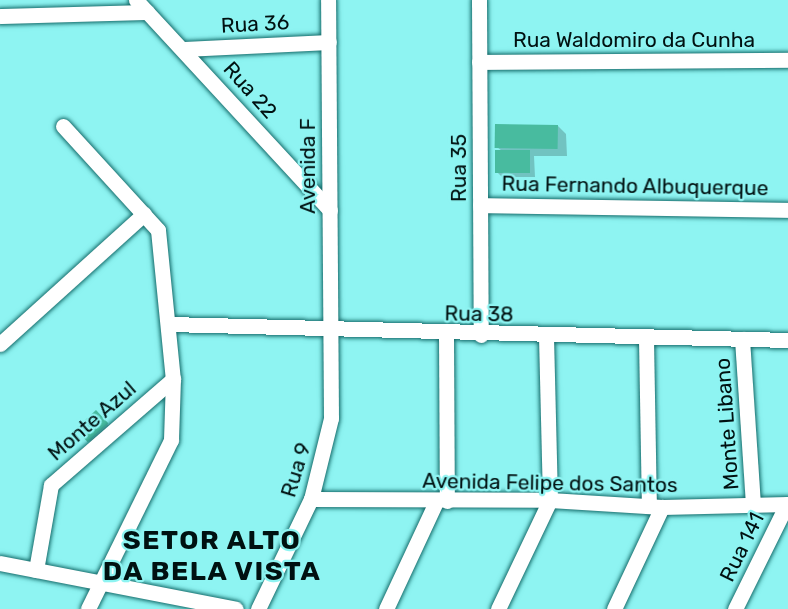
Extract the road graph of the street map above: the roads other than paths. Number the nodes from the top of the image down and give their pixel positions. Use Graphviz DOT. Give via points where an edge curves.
graph roads {
  1 [pos="136,0"];
  2 [pos="328,0"];
  3 [pos="479,0"];
  4 [pos="147,12"];
  5 [pos="0,16"];
  6 [pos="328,42"];
  7 [pos="184,49"];
  8 [pos="788,60"];
  9 [pos="479,62"];
  10 [pos="63,126"];
  11 [pos="480,205"];
  12 [pos="330,210"];
  13 [pos="788,210"];
  14 [pos="144,214"];
  15 [pos="169,324"];
  16 [pos="330,332"];
  17 [pos="446,334"];
  18 [pos="481,335"];
  19 [pos="546,337"];
  20 [pos="646,339"];
  21 [pos="742,339"];
  22 [pos="788,340"];
  23 [pos="0,344"];
  24 [pos="173,379"];
  25 [pos="312,500"];
  26 [pos="550,500"];
  27 [pos="442,502"];
  28 [pos="788,504"];
  29 [pos="753,505"];
  30 [pos="655,506"];
  31 [pos="0,563"];
  32 [pos="36,570"];
  33 [pos="100,583"];
  34 [pos="88,609"];
  35 [pos="236,609"];
  36 [pos="258,609"];
  37 [pos="386,609"];
  38 [pos="498,609"];
  39 [pos="614,609"];
  40 [pos="735,609"];
  1 -- 4 [label="street, Rua 22"];
  2 -- 6 [label="street, Avenida F"];
  3 -- 9 [label="street, Rua 35"];
  4 -- 5 [label="street"];
  4 -- 7 [label="street, Rua 22"];
  6 -- 7 [label="street, Rua 36"];
  6 -- 12 [label="street, Avenida F"];
  7 -- 12 [label="street, Rua 22"];
  8 -- 9 [label="street, Rua Waldomiro da Cunha"];
  9 -- 11 [label="street, Rua 35"];
  10 -- 14 [label="street"];
  11 -- 13 [label="street, Rua Fernando Albuquerque"];
  11 -- 18 [label="street, Rua 35"];
  12 -- 16 [label="street, Avenida F"];
  14 -- 15 [label="street" via="158,230"];
  14 -- 23 [label="street"];
  15 -- 16 [label="street, Rua 38"];
  15 -- 24 [label="street"];
  16 -- 17 [label="street, Rua 38"];
  16 -- 25 [label="street, Rua 9" via="331,418"];
  17 -- 18 [label="street, Rua 38"];
  17 -- 27 [label="street"];
  18 -- 19 [label="street, Rua 38"];
  19 -- 20 [label="street, Rua 38"];
  19 -- 26 [label="street"];
  20 -- 21 [label="street, Rua 38"];
  20 -- 30 [label="street"];
  21 -- 22 [label="street, Rua 38"];
  21 -- 29 [label="street, Monte Libano"];
  24 -- 32 [label="street, Monte Azul" via="51,485"];
  24 -- 33 [label="street" via="171,440"];
  25 -- 27 [label="street, Avenida Felipe dos Santos"];
  25 -- 36 [label="street, Rua 9"];
  26 -- 27 [label="street, Avenida Felipe dos Santos"];
  26 -- 30 [label="street, Avenida Felipe dos Santos"];
  26 -- 38 [label="street"];
  27 -- 37 [label="street"];
  28 -- 29 [label="street, Avenida Felipe dos Santos"];
  28 -- 40 [label="street, Rua 141"];
  29 -- 30 [label="street, Avenida Felipe dos Santos"];
  30 -- 39 [label="street"];
  31 -- 32 [label="street"];
  32 -- 33 [label="street"];
  33 -- 34 [label="street"];
  33 -- 35 [label="street"];
}
